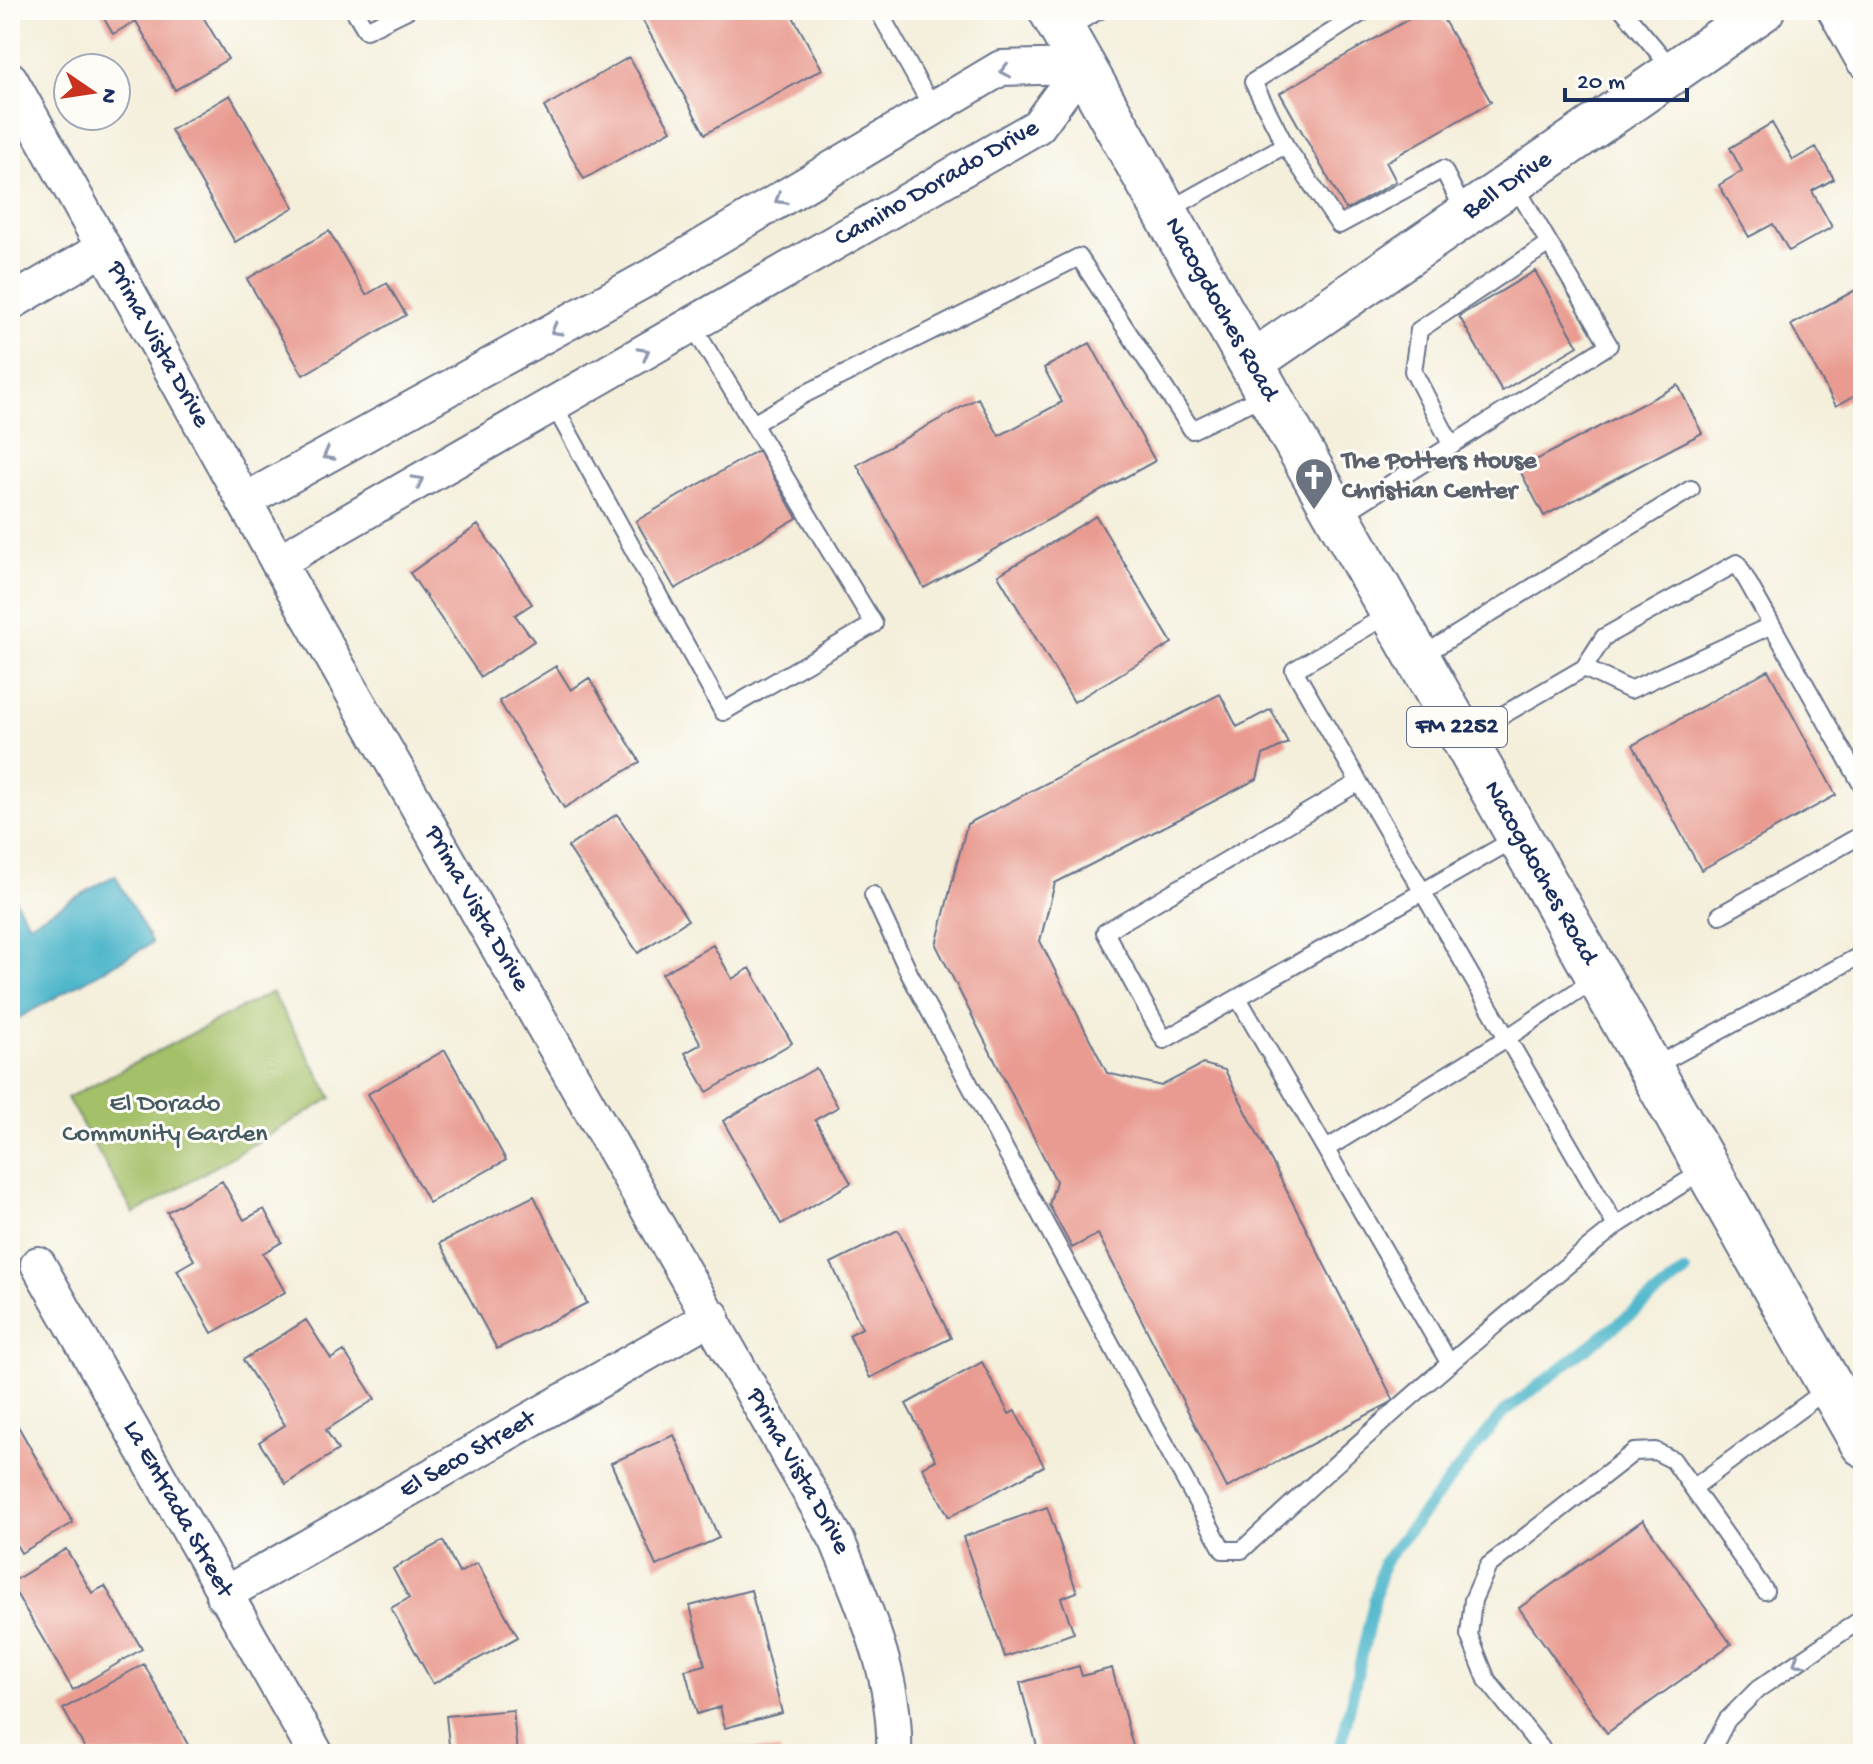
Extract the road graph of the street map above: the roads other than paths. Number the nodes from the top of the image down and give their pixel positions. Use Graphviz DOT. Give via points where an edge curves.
graph roads {
  1 [pos="354,10"];
  2 [pos="407,10"];
  3 [pos="878,10"];
  4 [pos="1100,10"];
  5 [pos="1366,10"];
  6 [pos="1623,10"];
  7 [pos="1763,10"];
  8 [pos="1835,10"];
  9 [pos="1065,35"];
  10 [pos="1863,60"];
  11 [pos="1676,73"];
  12 [pos="10,79"];
  13 [pos="933,109"];
  14 [pos="1285,145"];
  15 [pos="1513,182"];
  16 [pos="1165,211"];
  17 [pos="1465,214"];
  18 [pos="1549,243"];
  19 [pos="104,248"];
  20 [pos="10,303"];
  21 [pos="692,325"];
  22 [pos="1260,378"];
  23 [pos="553,404"];
  24 [pos="753,424"];
  25 [pos="1452,446"];
  26 [pos="1691,489"];
  27 [pos="244,501"];
  28 [pos="1339,517"];
  29 [pos="278,562"];
  30 [pos="1392,612"];
  31 [pos="1772,625"];
  32 [pos="1418,658"];
  33 [pos="1584,668"];
  34 [pos="1463,737"];
  35 [pos="1359,782"];
  36 [pos="1863,787"];
  37 [pos="1863,834"];
  38 [pos="1519,836"];
  39 [pos="1423,892"];
  40 [pos="873,895"];
  41 [pos="1720,915"];
  42 [pos="1863,954"];
  43 [pos="1599,977"];
  44 [pos="1238,998"];
  45 [pos="1507,1038"];
  46 [pos="1651,1068"];
  47 [pos="1326,1149"];
  48 [pos="1707,1168"];
  49 [pos="1616,1226"];
  50 [pos="38,1264"];
  51 [pos="712,1316"];
  52 [pos="1450,1364"];
  53 [pos="1831,1386"];
  54 [pos="1860,1430"];
  55 [pos="1693,1488"];
  56 [pos="1765,1591"];
  57 [pos="223,1595"];
  58 [pos="1863,1618"];
  59 [pos="1541,1748"];
  60 [pos="316,1754"];
  61 [pos="894,1754"];
  62 [pos="1716,1754"];
  1 -- 2 [label="lane" via="366,30"];
  3 -- 13 [label="lane"];
  4 -- 9 [label="lane"];
  5 -- 14 [label="lane" via="1253,82"];
  6 -- 11 [label="lane"];
  7 -- 11 [label="street, Bell Drive"];
  8 -- 10 [label="street"];
  9 -- 13 [label="street, one-way"];
  9 -- 16 [label="main road, Nacogdoches Road / FM 2252"];
  9 -- 21 [label="street, Camino Dorado Drive" via="1038,126"];
  11 -- 15 [label="street, Bell Drive"];
  12 -- 19 [label="street, Prima Vista Drive"];
  13 -- 27 [label="street, one-way" via="652,276"];
  14 -- 16 [label="lane"];
  14 -- 17 [label="lane" via="1339,225 1443,169"];
  15 -- 17 [label="street, Bell Drive"];
  15 -- 18 [label="lane"];
  16 -- 22 [label="main road, Nacogdoches Road / FM 2252"];
  17 -- 22 [label="street, Bell Drive"];
  18 -- 25 [label="lane" via="1419,330 1413,371"];
  18 -- 25 [label="lane" via="1609,345"];
  19 -- 20 [label="street"];
  19 -- 27 [label="street, Prima Vista Drive"];
  23 -- 21 [label="street, Camino Dorado Drive, one-way"];
  21 -- 24 [label="lane"];
  22 -- 24 [label="lane" via="1192,430 1079,257"];
  22 -- 28 [label="main road, Nacogdoches Road / FM 2252"];
  23 -- 24 [label="lane" via="723,712 874,624"];
  29 -- 23 [label="street, Camino Dorado Drive, one-way"];
  25 -- 28 [label="lane"];
  26 -- 32 [label="lane"];
  27 -- 29 [label="street, Prima Vista Drive"];
  28 -- 30 [label="main road, Nacogdoches Road / FM 2252"];
  29 -- 51 [label="street, Prima Vista Drive"];
  30 -- 32 [label="main road, Nacogdoches Road / FM 2252"];
  30 -- 35 [label="lane" via="1294,670"];
  31 -- 33 [label="lane" via="1630,690"];
  31 -- 33 [label="lane" via="1737,563 1604,637"];
  31 -- 36 [label="lane"];
  32 -- 34 [label="main road, Nacogdoches Road / FM 2252"];
  33 -- 34 [label="lane"];
  34 -- 38 [label="main road, Nacogdoches Road / FM 2252"];
  35 -- 39 [label="lane"];
  35 -- 44 [label="lane" via="1105,932 1164,1040"];
  37 -- 41 [label="lane"];
  38 -- 39 [label="lane"];
  38 -- 43 [label="main road, Nacogdoches Road / FM 2252"];
  39 -- 44 [label="lane"];
  39 -- 45 [label="lane"];
  40 -- 52 [label="lane" via="910,975 1223,1550 1242,1550"];
  42 -- 46 [label="lane"];
  43 -- 45 [label="lane"];
  43 -- 46 [label="main road, Nacogdoches Road / FM 2252"];
  44 -- 47 [label="lane"];
  45 -- 47 [label="lane"];
  45 -- 49 [label="lane"];
  46 -- 48 [label="main road, Nacogdoches Road / FM 2252"];
  47 -- 52 [label="lane"];
  48 -- 49 [label="lane"];
  48 -- 53 [label="main road, Nacogdoches Road / FM 2252"];
  49 -- 52 [label="lane"];
  50 -- 57 [label="street, La Entrada Street"];
  51 -- 57 [label="street, El Seco Street"];
  51 -- 61 [label="street, Prima Vista Drive" via="837,1540 876,1637 890,1691"];
  53 -- 54 [label="main road, Nacogdoches Road / FM 2252"];
  53 -- 55 [label="lane"];
  55 -- 56 [label="lane"];
  55 -- 59 [label="lane" via="1673,1460 1655,1451 1634,1452 1488,1566 1473,1600 1469,1635 1487,1680"];
  57 -- 60 [label="street, La Entrada Street"];
  58 -- 62 [label="lane, one-way" via="1758,1689 1727,1720 1712,1749"];
}
